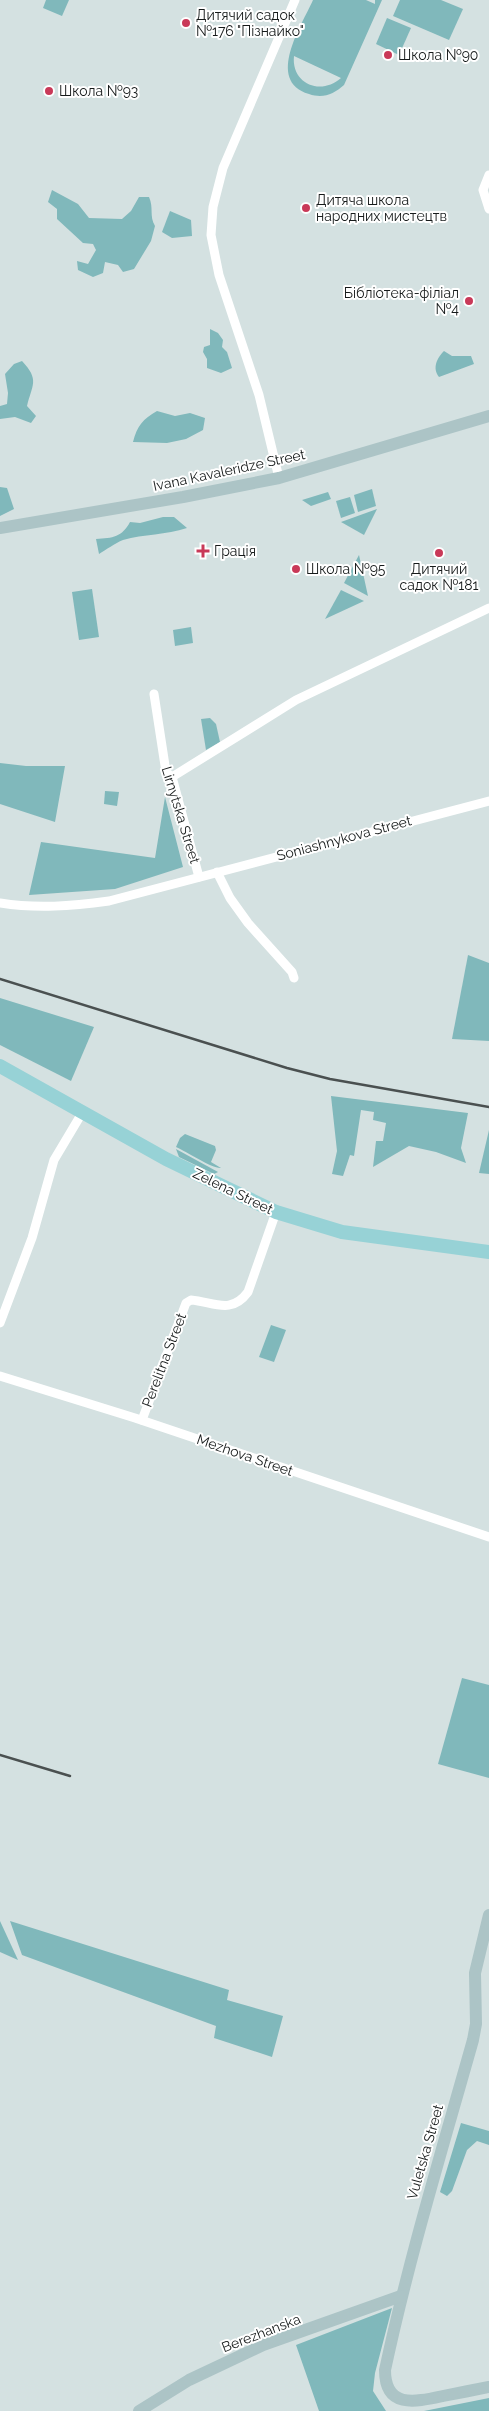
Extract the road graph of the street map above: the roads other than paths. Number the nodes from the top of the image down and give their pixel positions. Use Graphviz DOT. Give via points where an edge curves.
graph roads {
  1 [pos="294,0"];
  2 [pos="489,175"];
  3 [pos="489,209"];
  4 [pos="489,416"];
  5 [pos="279,478"];
  6 [pos="0,528"];
  7 [pos="489,608"];
  8 [pos="154,694"];
  9 [pos="172,777"];
  10 [pos="489,801"];
  11 [pos="217,872"];
  12 [pos="199,877"];
  13 [pos="0,903"];
  14 [pos="294,978"];
  15 [pos="0,1066"];
  16 [pos="82,1113"];
  17 [pos="276,1212"];
  18 [pos="489,1252"];
  19 [pos="0,1323"];
  20 [pos="0,1376"];
  21 [pos="142,1420"];
  22 [pos="489,1537"];
  23 [pos="489,1914"];
  24 [pos="401,2296"];
  25 [pos="489,2387"];
  26 [pos="139,2411"];
  1 -- 5 [label="street" via="223,168 213,207 211,235 220,275 259,395"];
  2 -- 3 [label="street" via="483,190"];
  4 -- 5 [label="street, Ivana Kavaleridze Street"];
  5 -- 6 [label="street, Ivana Kavaleridze Street"];
  7 -- 9 [label="street" via="296,700"];
  8 -- 9 [label="street, Lirnytska Street" via="166,772"];
  9 -- 12 [label="street, Lirnytska Street"];
  10 -- 11 [label="street, Soniashnykova Street"];
  11 -- 12 [label="street, Soniashnykova Street"];
  11 -- 14 [label="street, Lirnytska Street" via="248,923"];
  12 -- 13 [label="street, Soniashnykova Street" via="131,896 82,905 29,908"];
  15 -- 16 [label="main road, Zelena Street"];
  16 -- 17 [label="main road, Zelena Street" via="166,1159"];
  16 -- 19 [label="street" via="54,1160 32,1238"];
  17 -- 18 [label="main road, Zelena Street" via="342,1232"];
  17 -- 21 [label="street, Perelitna Street" via="248,1292 242,1300 228,1306 190,1300 186,1303"];
  20 -- 21 [label="street, Mezhova Street"];
  21 -- 22 [label="street, Mezhova Street"];
  23 -- 24 [label="street, Vuletska Street" via="475,1973 476,2024 473,2040"];
  24 -- 25 [label="street, Vuletska Street" via="385,2370 385,2382 393,2395 414,2402"];
  24 -- 26 [label="street, Berezhanska" via="263,2345 189,2380"];
}
